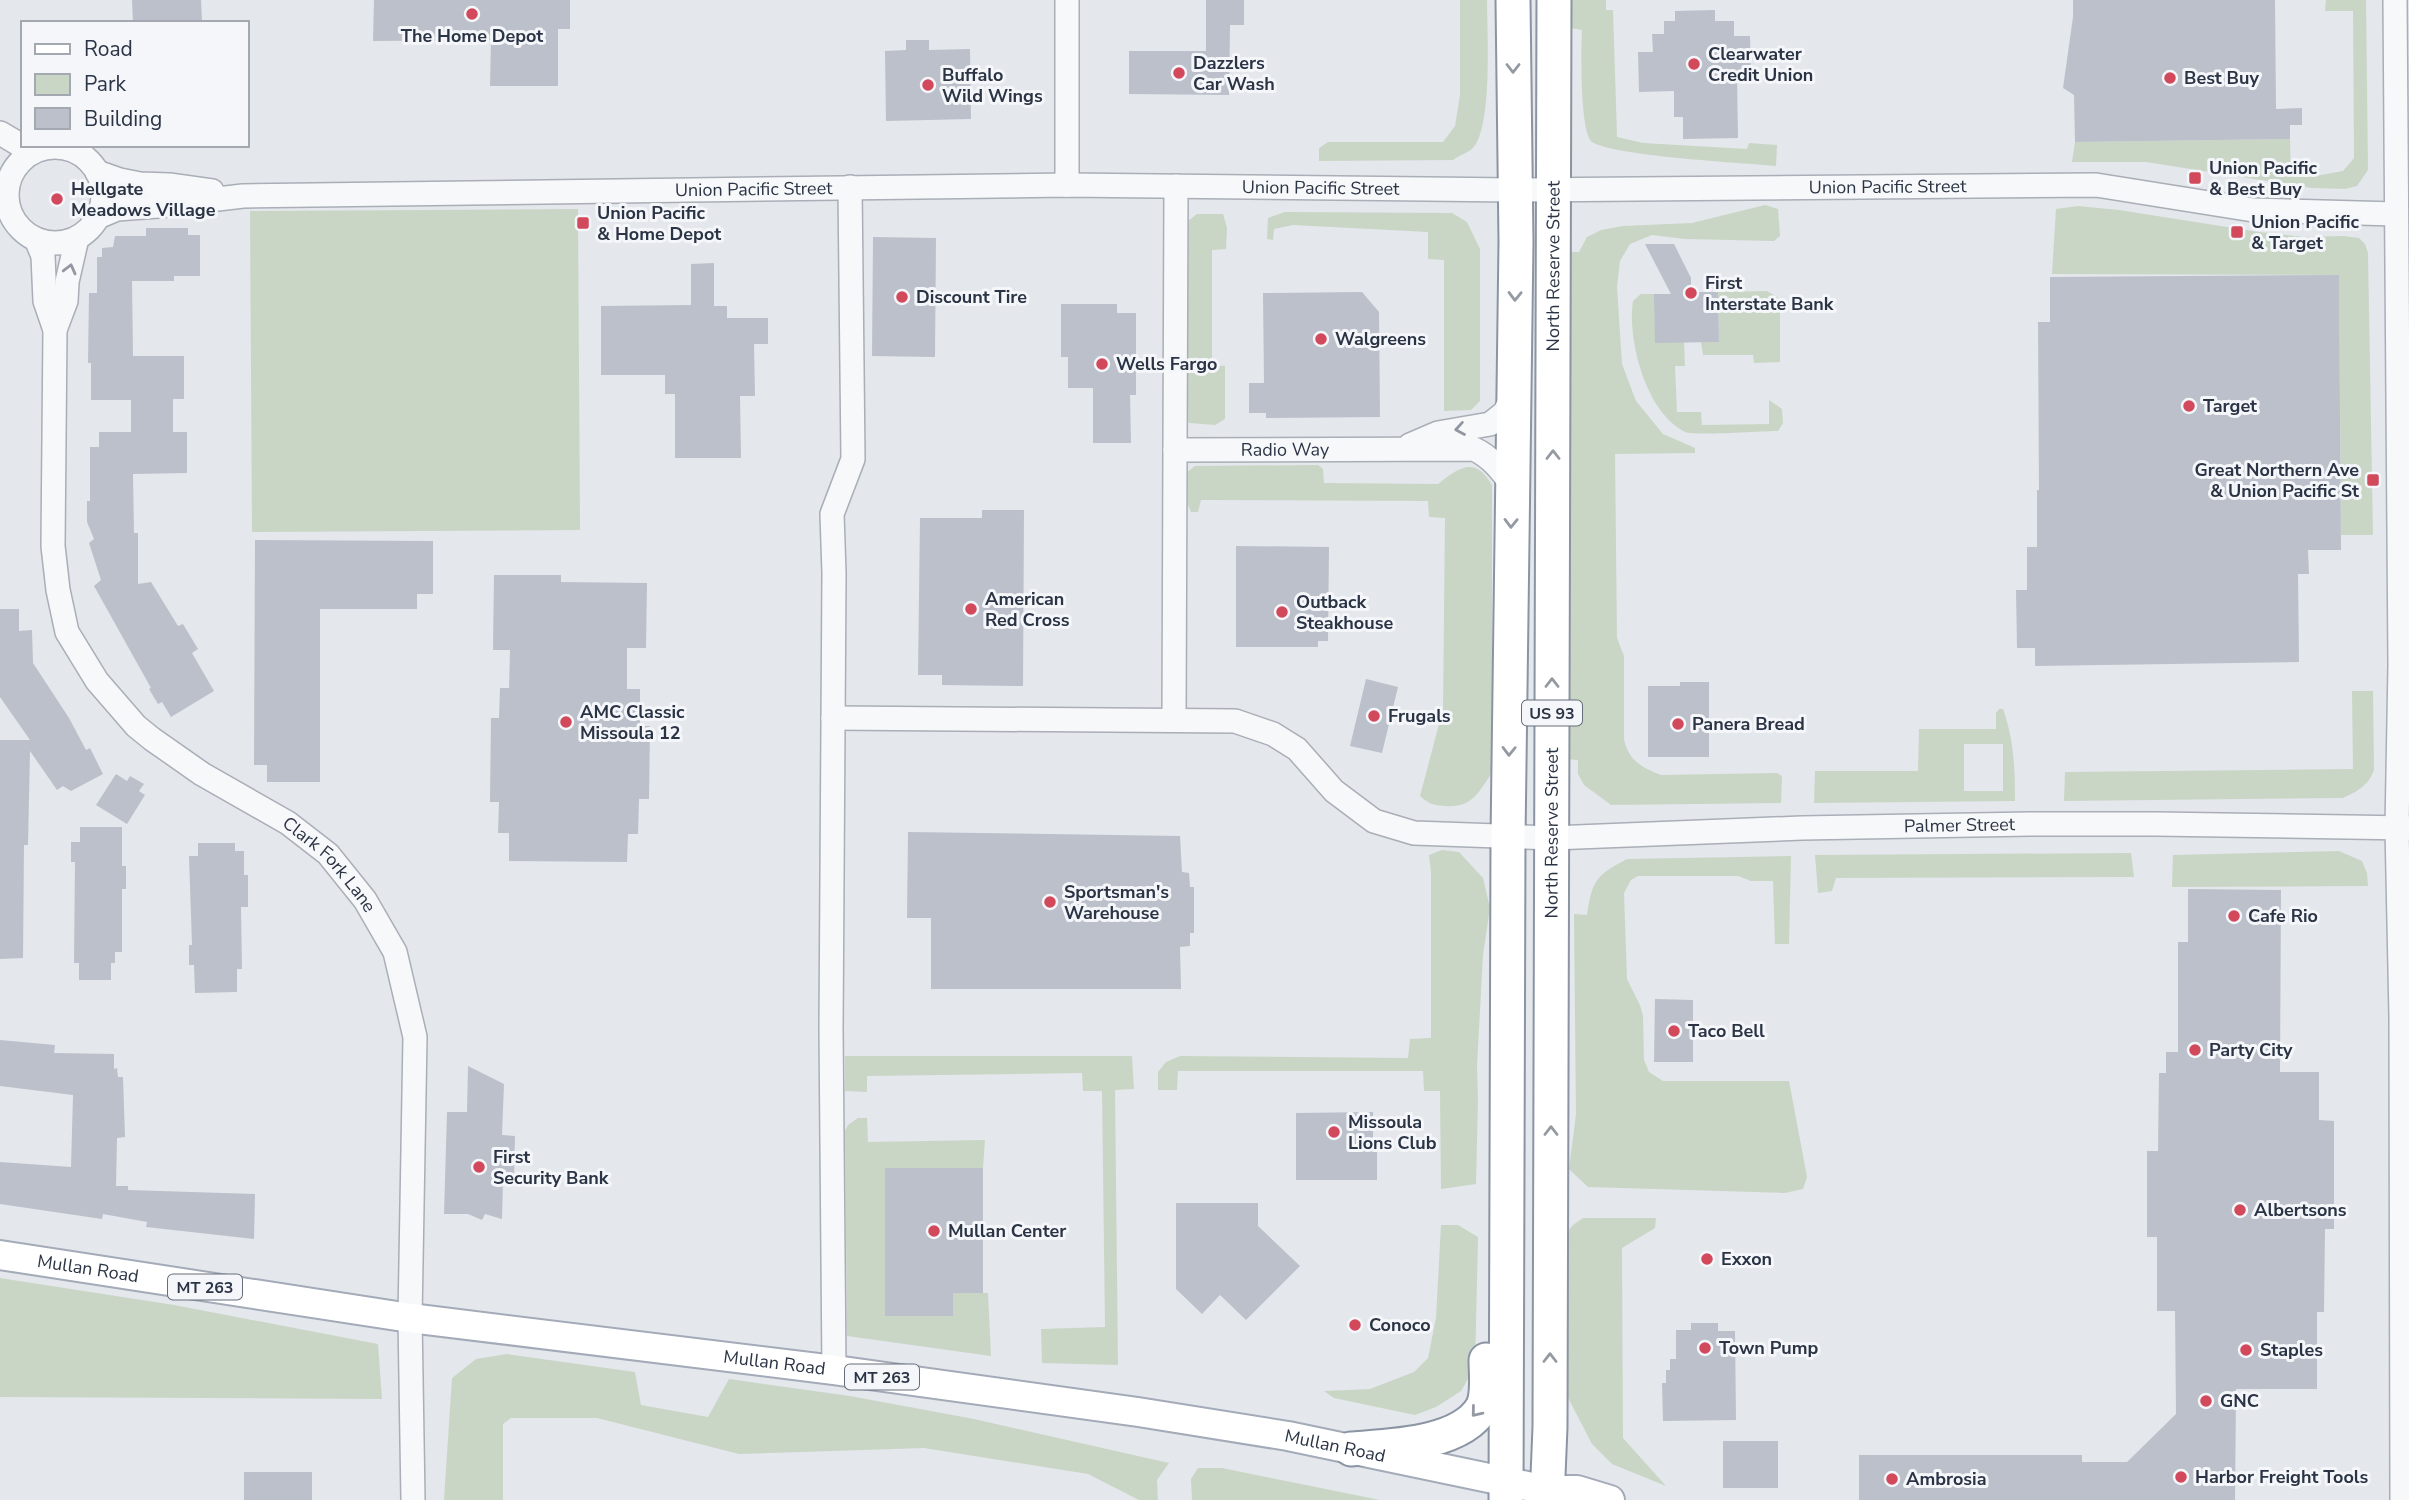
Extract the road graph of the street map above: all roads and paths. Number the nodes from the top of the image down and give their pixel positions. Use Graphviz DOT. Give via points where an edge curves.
graph roads {
  1 [pos="1068,0"];
  2 [pos="1513,0"];
  3 [pos="1554,0"];
  4 [pos="2395,0"];
  5 [pos="0,133"];
  6 [pos="21,145"];
  7 [pos="32,147"];
  8 [pos="42,148"];
  9 [pos="0,166"];
  10 [pos="97,172"];
  11 [pos="1067,185"];
  12 [pos="1177,186"];
  13 [pos="850,187"];
  14 [pos="7,189"];
  15 [pos="1514,190"];
  16 [pos="1553,190"];
  17 [pos="243,195"];
  18 [pos="2395,214"];
  19 [pos="98,218"];
  20 [pos="76,238"];
  21 [pos="36,239"];
  22 [pos="55,330"];
  23 [pos="1513,397"];
  24 [pos="1175,450"];
  25 [pos="1397,450"];
  26 [pos="1512,485"];
  27 [pos="833,718"];
  28 [pos="1174,720"];
  29 [pos="2403,828"];
  30 [pos="1508,838"];
  31 [pos="1552,838"];
  32 [pos="1509,932"];
  33 [pos="0,1255"];
  34 [pos="2405,1279"];
  35 [pos="2405,1314"];
  36 [pos="410,1318"];
  37 [pos="834,1370"];
  38 [pos="1352,1449"];
  39 [pos="1506,1490"];
  40 [pos="1549,1496"];
  41 [pos="413,1500"];
  42 [pos="1610,1500"];
  43 [pos="2402,1500"];
  1 -- 11 [label="street"];
  2 -- 15 [label="highway, US 93, one-way"];
  3 -- 16 [label="highway, North Reserve Street / US 93"];
  4 -- 18 [label="street"];
  5 -- 6 [label="street"];
  7 -- 8 [label="street"];
  8 -- 10 [label="street" via="78,152"];
  8 -- 14 [label="street" via="19,163"];
  9 -- 14 [label="street"];
  10 -- 17 [label="street, Union Pacific Street" via="140,184"];
  10 -- 19 [label="street" via="104,195"];
  11 -- 12 [label="street, Union Pacific Street"];
  11 -- 13 [label="street, Union Pacific Street"];
  12 -- 15 [label="street, Union Pacific Street"];
  12 -- 24 [label="street"];
  13 -- 17 [label="street, Union Pacific Street"];
  13 -- 27 [label="street" via="853,459 832,514"];
  14 -- 21 [label="street" via="13,218"];
  15 -- 16 [label="street, Union Pacific Street"];
  15 -- 23 [label="highway, US 93, one-way"];
  16 -- 18 [label="street, Union Pacific Street" via="2096,185 2253,210"];
  31 -- 16 [label="highway, North Reserve Street / US 93, one-way"];
  17 -- 19 [label="street, Union Pacific Street" via="117,209"];
  18 -- 29 [label="street"];
  19 -- 20 [label="street"];
  20 -- 21 [label="street" via="60,243"];
  22 -- 20 [label="street, Clark Fork Lane, one-way" via="66,301"];
  21 -- 22 [label="street, Clark Fork Lane" via="43,256 45,301"];
  22 -- 36 [label="street, Clark Fork Lane" via="53,546 67,632 105,690 136,726 202,774 288,823 328,854 366,900 395,952 415,1037"];
  23 -- 25 [label="street, Radio Way, one-way" via="1504,413 1490,424 1438,433"];
  23 -- 26 [label="highway, US 93"];
  24 -- 25 [label="street, Radio Way"];
  24 -- 28 [label="street"];
  25 -- 26 [label="street, Radio Way" via="1474,449 1497,465"];
  26 -- 30 [label="highway, US 93, one-way"];
  27 -- 28 [label="street, Palmer Street"];
  27 -- 37 [label="street"];
  28 -- 30 [label="street, Palmer Street" via="1235,721 1273,734 1297,749 1334,792 1374,821 1414,833"];
  29 -- 31 [label="street, Palmer Street" via="2030,824"];
  29 -- 34 [label="street"];
  30 -- 31 [label="street, Palmer Street"];
  30 -- 32 [label="highway, US 93"];
  40 -- 31 [label="highway, North Reserve Street / US 93, one-way"];
  32 -- 38 [label="highway, one-way" via="1490,1032 1482,1408 1469,1421 1437,1438"];
  32 -- 39 [label="highway, US 93"];
  33 -- 36 [label="main road, Mullan Road / MT 263"];
  34 -- 35 [label="street"];
  35 -- 43 [label="street"];
  36 -- 37 [label="main road, Mullan Road / MT 263"];
  36 -- 41 [label="street, Clark Fork Lane"];
  37 -- 38 [label="main road, Mullan Road / MT 263" via="1138,1412"];
  38 -- 39 [label="main road, Mullan Road / MT 263"];
  39 -- 40 [label="main road, Mullan Road"];
  40 -- 42 [label="main road, Mullan Road" via="1577,1490"];
}
